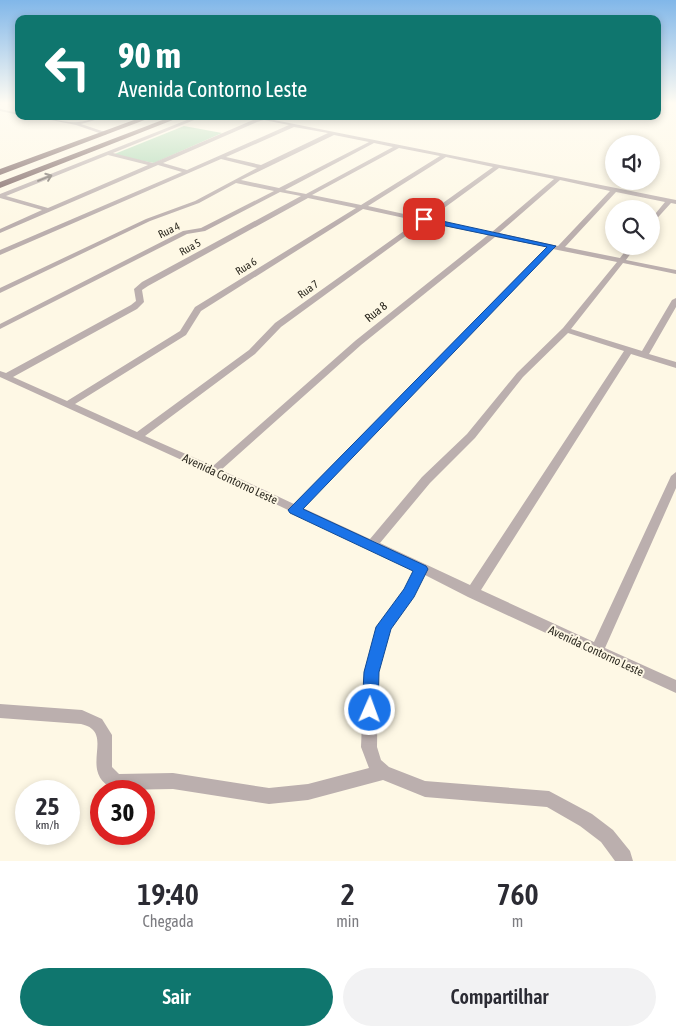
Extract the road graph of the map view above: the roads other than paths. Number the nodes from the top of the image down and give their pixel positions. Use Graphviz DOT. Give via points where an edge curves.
graph roads {
  1 [pos="77,143"];
  2 [pos="109,143"];
  3 [pos="118,143"];
  4 [pos="132,143"];
  5 [pos="204,143"];
  6 [pos="253,143"];
  7 [pos="311,143"];
  8 [pos="370,143"];
  9 [pos="384,143"];
  10 [pos="398,146"];
  11 [pos="107,153"];
  12 [pos="446,155"];
  13 [pos="221,157"];
  14 [pos="156,164"];
  15 [pos="498,166"];
  16 [pos="261,167"];
  17 [pos="186,171"];
  18 [pos="0,172"];
  19 [pos="560,178"];
  20 [pos="235,181"];
  21 [pos="0,185"];
  22 [pos="605,187"];
  23 [pos="280,190"];
  24 [pos="614,190"];
  25 [pos="620,190"];
  26 [pos="0,196"];
  27 [pos="308,196"];
  28 [pos="673,201"];
  29 [pos="363,207"];
  30 [pos="48,210"];
  31 [pos="660,214"];
  32 [pos="424,219"];
  33 [pos="4,230"];
  34 [pos="494,234"];
  35 [pos="0,238"];
  36 [pos="556,247"];
  37 [pos="0,253"];
  38 [pos="626,255"];
  39 [pos="622,260"];
  40 [pos="676,272"];
  41 [pos="0,291"];
  42 [pos="676,300"];
  43 [pos="0,327"];
  44 [pos="566,330"];
  45 [pos="629,350"];
  46 [pos="644,355"];
  47 [pos="676,365"];
  48 [pos="3,375"];
  49 [pos="67,405"];
  50 [pos="137,437"];
  51 [pos="214,471"];
  52 [pos="676,476"];
  53 [pos="295,510"];
  54 [pos="371,546"];
  55 [pos="422,569"];
  56 [pos="472,593"];
  57 [pos="597,651"];
  58 [pos="676,687"];
  59 [pos="0,711"];
  60 [pos="383,772"];
  61 [pos="624,861"];
  1 -- 18 [label="highway"];
  2 -- 21 [label="highway"];
  3 -- 11 [label="highway"];
  4 -- 11 [label="street"];
  5 -- 14 [label="street"];
  6 -- 13 [label="street"];
  7 -- 16 [label="street"];
  8 -- 23 [label="street, Rua 4"];
  9 -- 10 [label="street"];
  10 -- 12 [label="street"];
  10 -- 27 [label="street, Rua 5"];
  11 -- 14 [label="street"];
  26 -- 11 [label="street, one-way"];
  12 -- 15 [label="street"];
  12 -- 29 [label="street, Rua 6"];
  13 -- 16 [label="street"];
  13 -- 17 [label="street"];
  14 -- 17 [label="street"];
  14 -- 30 [label="street"];
  15 -- 19 [label="street"];
  15 -- 32 [label="street, Rua 7"];
  16 -- 20 [label="street"];
  17 -- 37 [label="street"];
  19 -- 22 [label="street"];
  19 -- 34 [label="street, Rua 8"];
  20 -- 23 [label="street"];
  20 -- 41 [label="street" via="197,202 148,220"];
  23 -- 27 [label="street"];
  23 -- 43 [label="street, Rua 4" via="203,230 185,232"];
  24 -- 36 [label="street"];
  25 -- 28 [label="street"];
  26 -- 30 [label="street"];
  27 -- 29 [label="street"];
  27 -- 48 [label="street, Rua 5" via="145,284 138,289 140,302 134,307"];
  28 -- 31 [label="street"];
  29 -- 32 [label="street"];
  29 -- 49 [label="street, Rua 6" via="198,309 183,333"];
  30 -- 33 [label="street"];
  32 -- 34 [label="street"];
  32 -- 50 [label="street, Rua 7" via="278,324 252,352"];
  33 -- 35 [label="street"];
  34 -- 36 [label="street"];
  34 -- 51 [label="street, Rua 8" via="358,343"];
  36 -- 39 [label="street"];
  36 -- 53 [label="street"];
  38 -- 39 [label="street"];
  39 -- 40 [label="street"];
  39 -- 44 [label="street"];
  42 -- 46 [label="street"];
  44 -- 45 [label="street"];
  44 -- 54 [label="street" via="520,375 471,436 426,480"];
  45 -- 46 [label="street"];
  45 -- 56 [label="street"];
  46 -- 47 [label="street"];
  48 -- 49 [label="street, Avenida Contorno Leste"];
  49 -- 50 [label="street, Avenida Contorno Leste"];
  50 -- 51 [label="street, Avenida Contorno Leste"];
  51 -- 53 [label="street, Avenida Contorno Leste"];
  52 -- 57 [label="street"];
  53 -- 54 [label="street, Avenida Contorno Leste"];
  54 -- 55 [label="street, Avenida Contorno Leste"];
  55 -- 56 [label="street, Avenida Contorno Leste"];
  55 -- 60 [label="street" via="384,627 372,672 368,747 375,765"];
  56 -- 57 [label="street, Avenida Contorno Leste"];
  57 -- 58 [label="street, Avenida Contorno Leste"];
  59 -- 60 [label="street" via="82,717 96,724 104,735 104,770 116,782 173,781 269,796 308,792"];
  60 -- 61 [label="street" via="425,789 549,799 607,836"];
}
